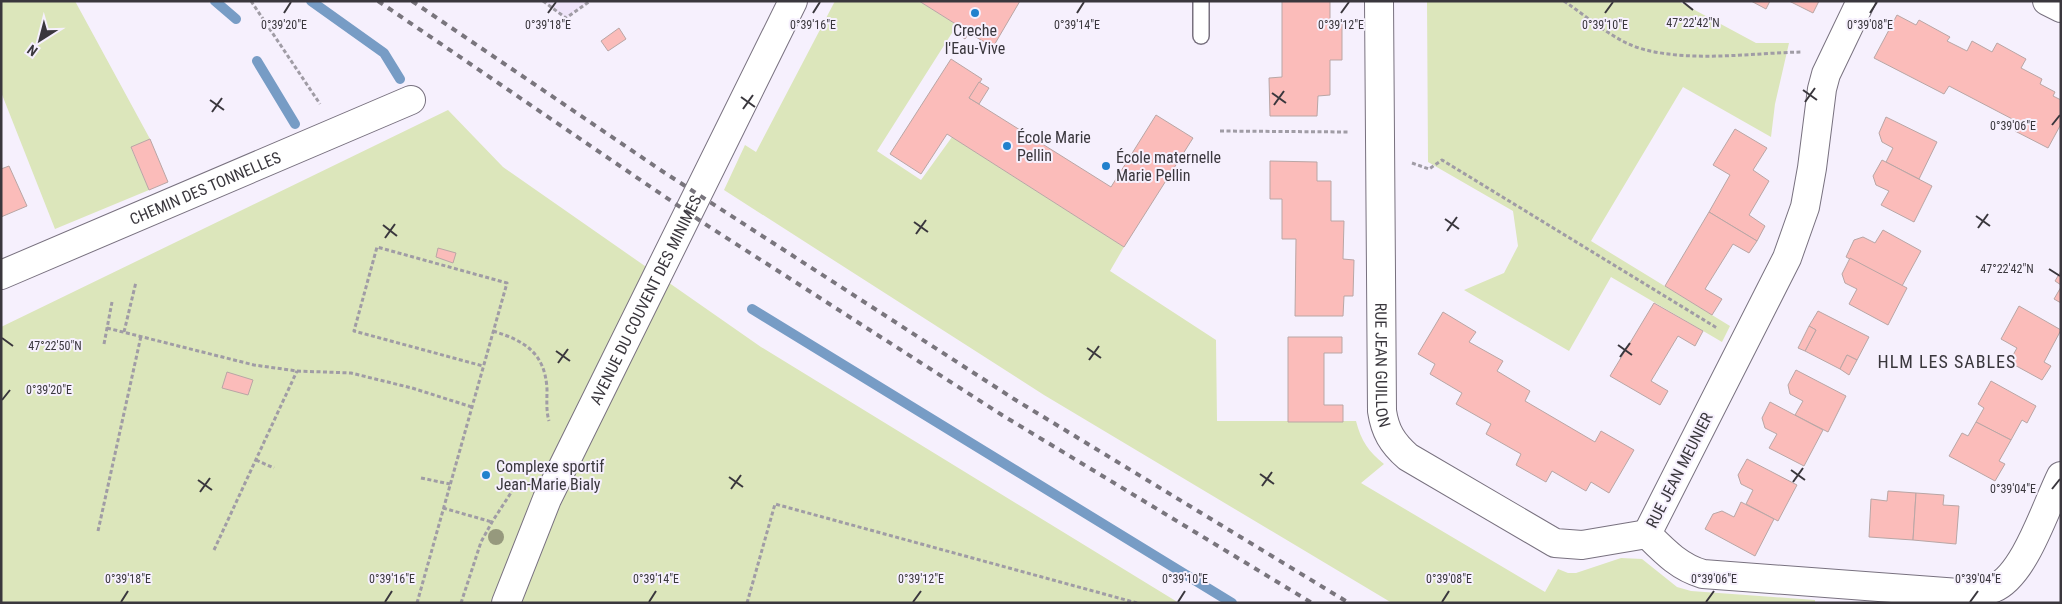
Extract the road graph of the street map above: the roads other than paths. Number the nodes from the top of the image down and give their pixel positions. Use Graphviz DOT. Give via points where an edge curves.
graph roads {
  1 [pos="792,1"];
  2 [pos="1201,1"];
  3 [pos="1379,1"];
  4 [pos="1861,1"];
  5 [pos="2047,1"];
  6 [pos="2061,8"];
  7 [pos="1201,36"];
  8 [pos="411,100"];
  9 [pos="1,275"];
  10 [pos="2061,476"];
  11 [pos="1647,534"];
  12 [pos="506,603"];
  1 -- 12 [label="street, AVENUE DU COUVENT DES MINIMES" via="547,499"];
  2 -- 7 [label="lane"];
  3 -- 11 [label="street, RUE JEAN GUILLON" via="1382,411 1388,435 1408,457 1555,544 1582,545"];
  4 -- 11 [label="street, RUE JEAN MEUNIER" via="1826,74 1812,168 1799,228 1787,258"];
  5 -- 6 [label="street"];
  8 -- 9 [label="street, CHEMIN DES TONNELLES"];
  10 -- 11 [label="street, RUE JEAN MEUNIER" via="2019,565 2007,580 1981,592 1703,574 1678,564"];
}
